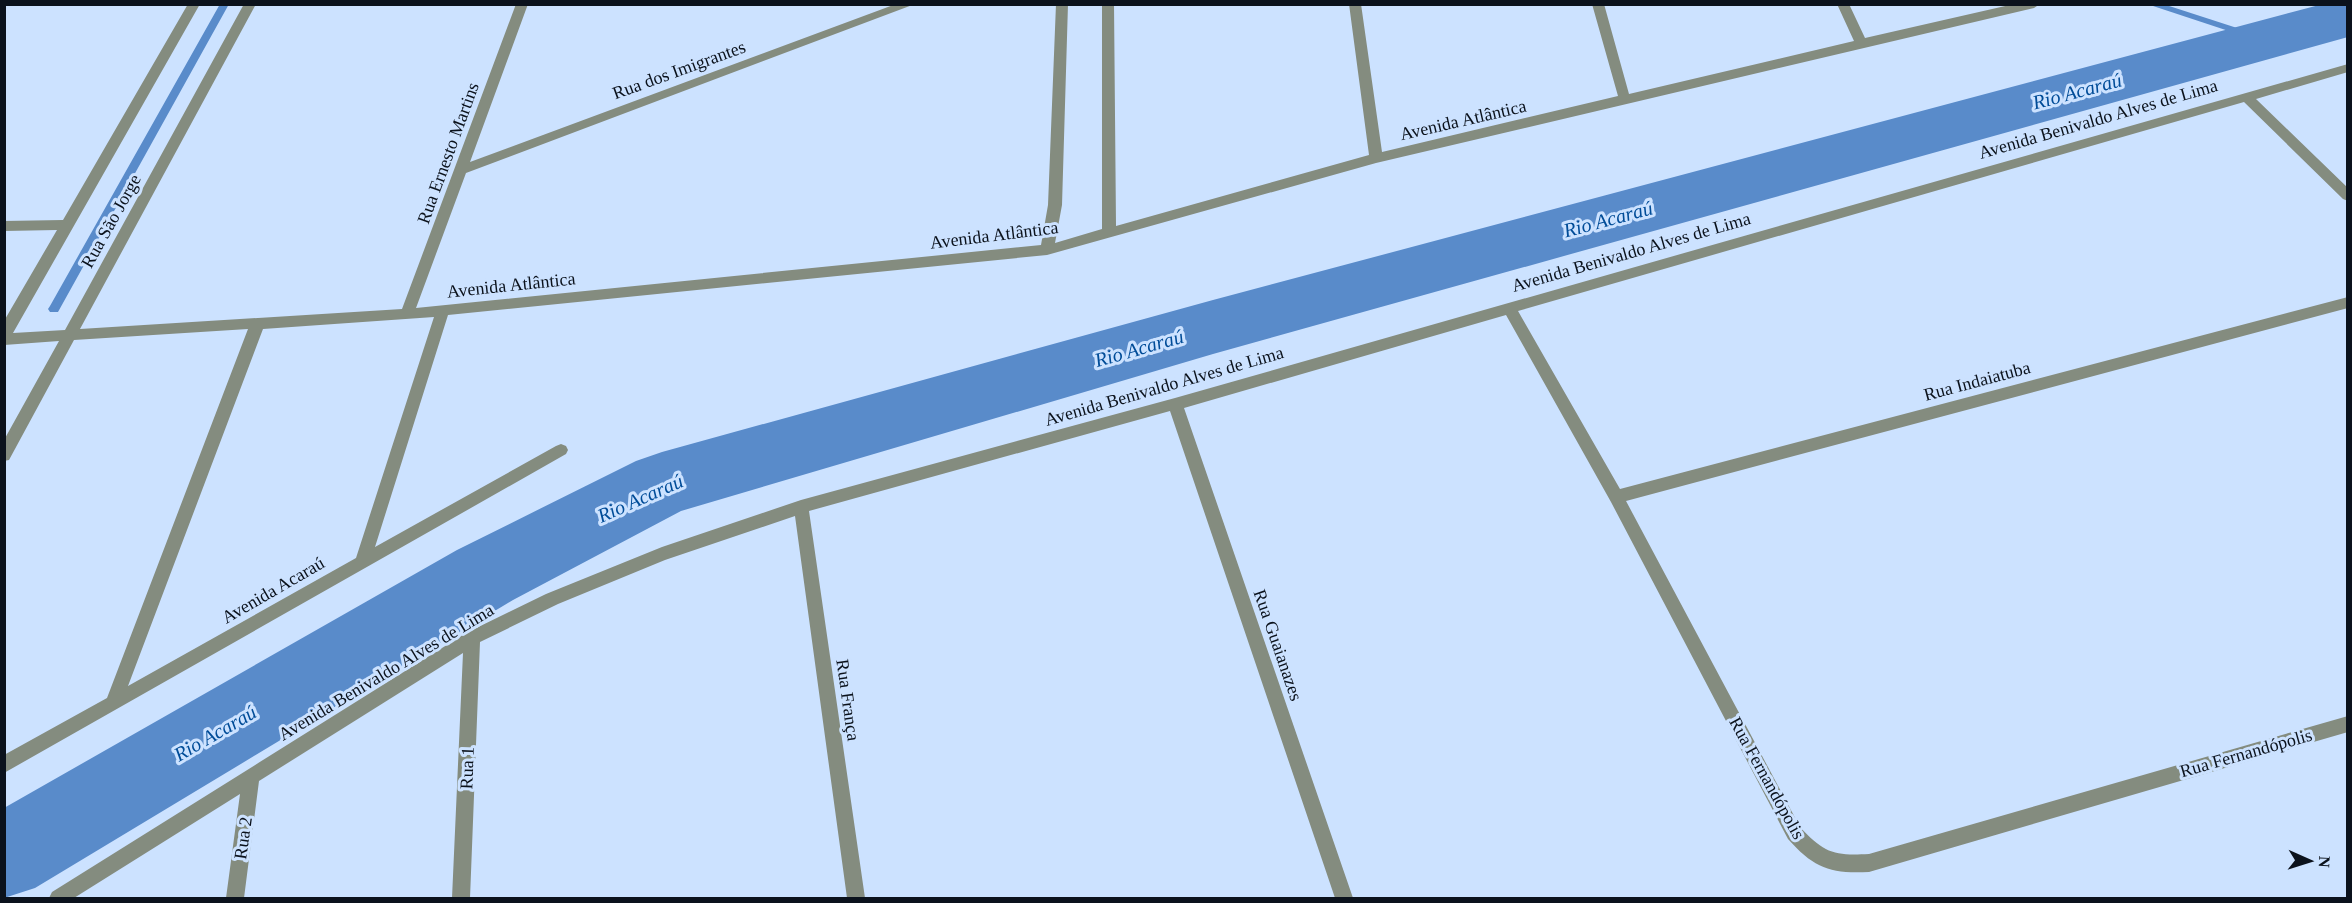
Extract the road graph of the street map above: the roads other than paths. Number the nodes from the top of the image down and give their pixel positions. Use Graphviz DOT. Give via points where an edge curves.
graph roads {
  1 [pos="194,4"];
  2 [pos="250,4"];
  3 [pos="522,4"];
  4 [pos="909,4"];
  5 [pos="1062,4"];
  6 [pos="1108,4"];
  7 [pos="1355,4"];
  8 [pos="1598,4"];
  9 [pos="1844,4"];
  10 [pos="2034,4"];
  11 [pos="1861,43"];
  12 [pos="2348,68"];
  13 [pos="2246,97"];
  14 [pos="1625,100"];
  15 [pos="1376,158"];
  16 [pos="461,170"];
  17 [pos="2348,196"];
  18 [pos="68,225"];
  19 [pos="4,226"];
  20 [pos="1109,233"];
  21 [pos="1047,250"];
  22 [pos="2348,302"];
  23 [pos="1509,308"];
  24 [pos="443,310"];
  25 [pos="407,314"];
  26 [pos="258,323"];
  27 [pos="70,335"];
  28 [pos="4,337"];
  29 [pos="1175,404"];
  30 [pos="561,450"];
  31 [pos="4,455"];
  32 [pos="1616,497"];
  33 [pos="801,507"];
  34 [pos="363,560"];
  35 [pos="472,638"];
  36 [pos="112,704"];
  37 [pos="2348,724"];
  38 [pos="4,765"];
  39 [pos="251,777"];
  40 [pos="58,898"];
  41 [pos="235,898"];
  42 [pos="461,898"];
  43 [pos="856,898"];
  44 [pos="1344,898"];
  1 -- 18 [label="street, Rua São Jorge"];
  2 -- 27 [label="street, Rua São Jorge"];
  3 -- 16 [label="street, Rua Ernesto Martins"];
  4 -- 16 [label="street, Rua dos Imigrantes"];
  5 -- 21 [label="street" via="1055,205"];
  6 -- 20 [label="street"];
  7 -- 15 [label="street"];
  8 -- 14 [label="street"];
  9 -- 11 [label="street"];
  10 -- 11 [label="street, Avenida Atlântica"];
  11 -- 14 [label="street, Avenida Atlântica"];
  12 -- 13 [label="street, Avenida Benivaldo Alves de Lima"];
  13 -- 17 [label="street"];
  13 -- 23 [label="street, Avenida Benivaldo Alves de Lima"];
  14 -- 15 [label="street, Avenida Atlântica"];
  15 -- 20 [label="street, Avenida Atlântica"];
  16 -- 25 [label="street, Rua Ernesto Martins"];
  18 -- 19 [label="street"];
  18 -- 28 [label="street, Rua São Jorge"];
  20 -- 21 [label="street, Avenida Atlântica"];
  21 -- 24 [label="street, Avenida Atlântica"];
  22 -- 32 [label="street, Rua Indaiatuba"];
  23 -- 29 [label="street, Avenida Benivaldo Alves de Lima"];
  23 -- 32 [label="street, Rua Fernandópolis"];
  24 -- 25 [label="street, Avenida Atlântica"];
  24 -- 34 [label="street"];
  25 -- 26 [label="street, Avenida Atlântica"];
  26 -- 27 [label="street, Avenida Atlântica"];
  26 -- 36 [label="street"];
  27 -- 28 [label="street, Avenida Atlântica"];
  27 -- 31 [label="street, Rua São Jorge"];
  29 -- 33 [label="street, Avenida Benivaldo Alves de Lima"];
  29 -- 44 [label="street, Rua Guaianazes"];
  30 -- 34 [label="street, Avenida Acaraú"];
  32 -- 37 [label="street, Rua Fernandópolis" via="1794,833 1818,858 1831,863 1869,863"];
  33 -- 35 [label="street, Avenida Benivaldo Alves de Lima" via="662,554 552,599"];
  33 -- 43 [label="street, Rua França"];
  34 -- 36 [label="street, Avenida Acaraú"];
  35 -- 39 [label="street, Avenida Benivaldo Alves de Lima"];
  35 -- 42 [label="street, Rua 1"];
  36 -- 38 [label="street, Avenida Acaraú"];
  39 -- 40 [label="street, Avenida Benivaldo Alves de Lima"];
  39 -- 41 [label="street, Rua 2"];
}
